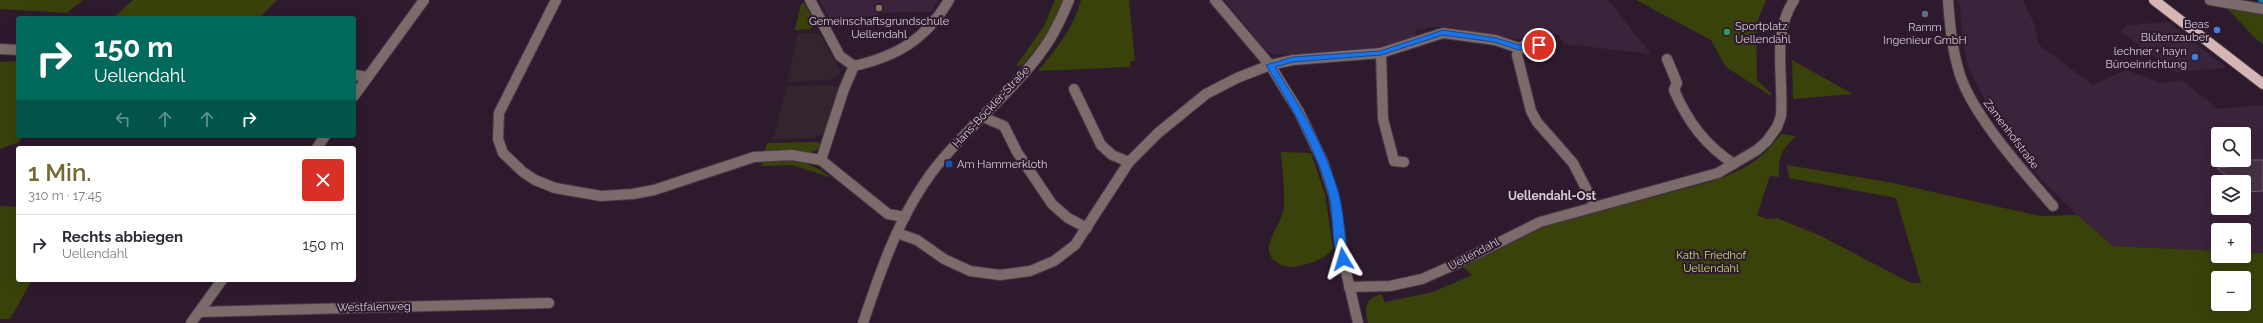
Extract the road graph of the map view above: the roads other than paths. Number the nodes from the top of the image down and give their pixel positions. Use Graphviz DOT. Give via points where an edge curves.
graph roads {
  1 [pos="424,0"];
  2 [pos="556,0"];
  3 [pos="810,0"];
  4 [pos="949,0"];
  5 [pos="1069,0"];
  6 [pos="1215,0"];
  7 [pos="1794,0"];
  8 [pos="1948,0"];
  9 [pos="2154,0"];
  10 [pos="2210,0"];
  11 [pos="2263,9"];
  12 [pos="1550,45"];
  13 [pos="1519,48"];
  14 [pos="0,49"];
  15 [pos="16,50"];
  16 [pos="1381,53"];
  17 [pos="1667,59"];
  18 [pos="1270,65"];
  19 [pos="854,66"];
  20 [pos="356,75"];
  21 [pos="368,77"];
  22 [pos="2263,84"];
  23 [pos="1074,89"];
  24 [pos="356,93"];
  25 [pos="983,117"];
  26 [pos="821,160"];
  27 [pos="1129,162"];
  28 [pos="1404,162"];
  29 [pos="1734,164"];
  30 [pos="1595,206"];
  31 [pos="2053,206"];
  32 [pos="905,217"];
  33 [pos="1087,228"];
  34 [pos="897,234"];
  35 [pos="221,282"];
  36 [pos="1350,287"];
  37 [pos="549,303"];
  38 [pos="199,312"];
  39 [pos="191,323"];
  40 [pos="863,323"];
  41 [pos="1358,323"];
  1 -- 21 [label="street"];
  2 -- 26 [label="street" via="499,113 497,126 503,153 534,180 573,192 615,196 654,190 754,157 792,155"];
  3 -- 19 [label="street" via="840,56"];
  4 -- 19 [label="street" via="929,29 911,44 878,62"];
  5 -- 25 [label="street, Hans-Böckler-Straße" via="1060,24 1042,51"];
  6 -- 18 [label="street"];
  7 -- 29 [label="street, Uellendahl" via="1783,18 1780,34 1782,106 1777,127 1757,150"];
  8 -- 31 [label="street, Zamenhofstraße" via="1952,46 1960,76 1972,102 2018,165"];
  9 -- 22 [label="main road"];
  10 -- 11 [label="street"];
  12 -- 13 [label="street" via="1528,44"];
  13 -- 16 [label="street" via="1496,40 1443,33"];
  13 -- 30 [label="street" via="1517,55 1531,111 1537,122 1573,163"];
  14 -- 15 [label="street"];
  16 -- 18 [label="street" via="1293,60"];
  16 -- 28 [label="street" via="1383,119 1394,161"];
  17 -- 29 [label="street" via="1677,83 1674,90 1692,128 1715,152"];
  18 -- 27 [label="street" via="1206,94 1158,133"];
  18 -- 36 [label="street" via="1299,112 1324,162 1334,196 1343,259"];
  19 -- 26 [label="street" via="846,82"];
  20 -- 21 [label="street"];
  21 -- 24 [label="street"];
  23 -- 27 [label="street" via="1101,145 1112,155"];
  25 -- 32 [label="street, Hans-Böckler-Straße" via="936,167 920,188"];
  25 -- 33 [label="street" via="1004,126 1017,152 1052,204 1068,218"];
  26 -- 32 [label="street" via="888,214"];
  27 -- 33 [label="street"];
  29 -- 30 [label="street, Uellendahl" via="1718,173"];
  30 -- 36 [label="street, Uellendahl" via="1553,217 1522,229 1453,266 1417,280 1393,286"];
  32 -- 34 [label="street, Hans-Böckler-Straße"];
  33 -- 34 [label="street" via="1075,245 1054,261 1030,271 1000,275 970,271 944,259 917,240"];
  34 -- 40 [label="street, Hans-Böckler-Straße"];
  35 -- 38 [label="street"];
  36 -- 41 [label="street"];
  37 -- 38 [label="street, Westfalenweg"];
  38 -- 39 [label="street"];
}
